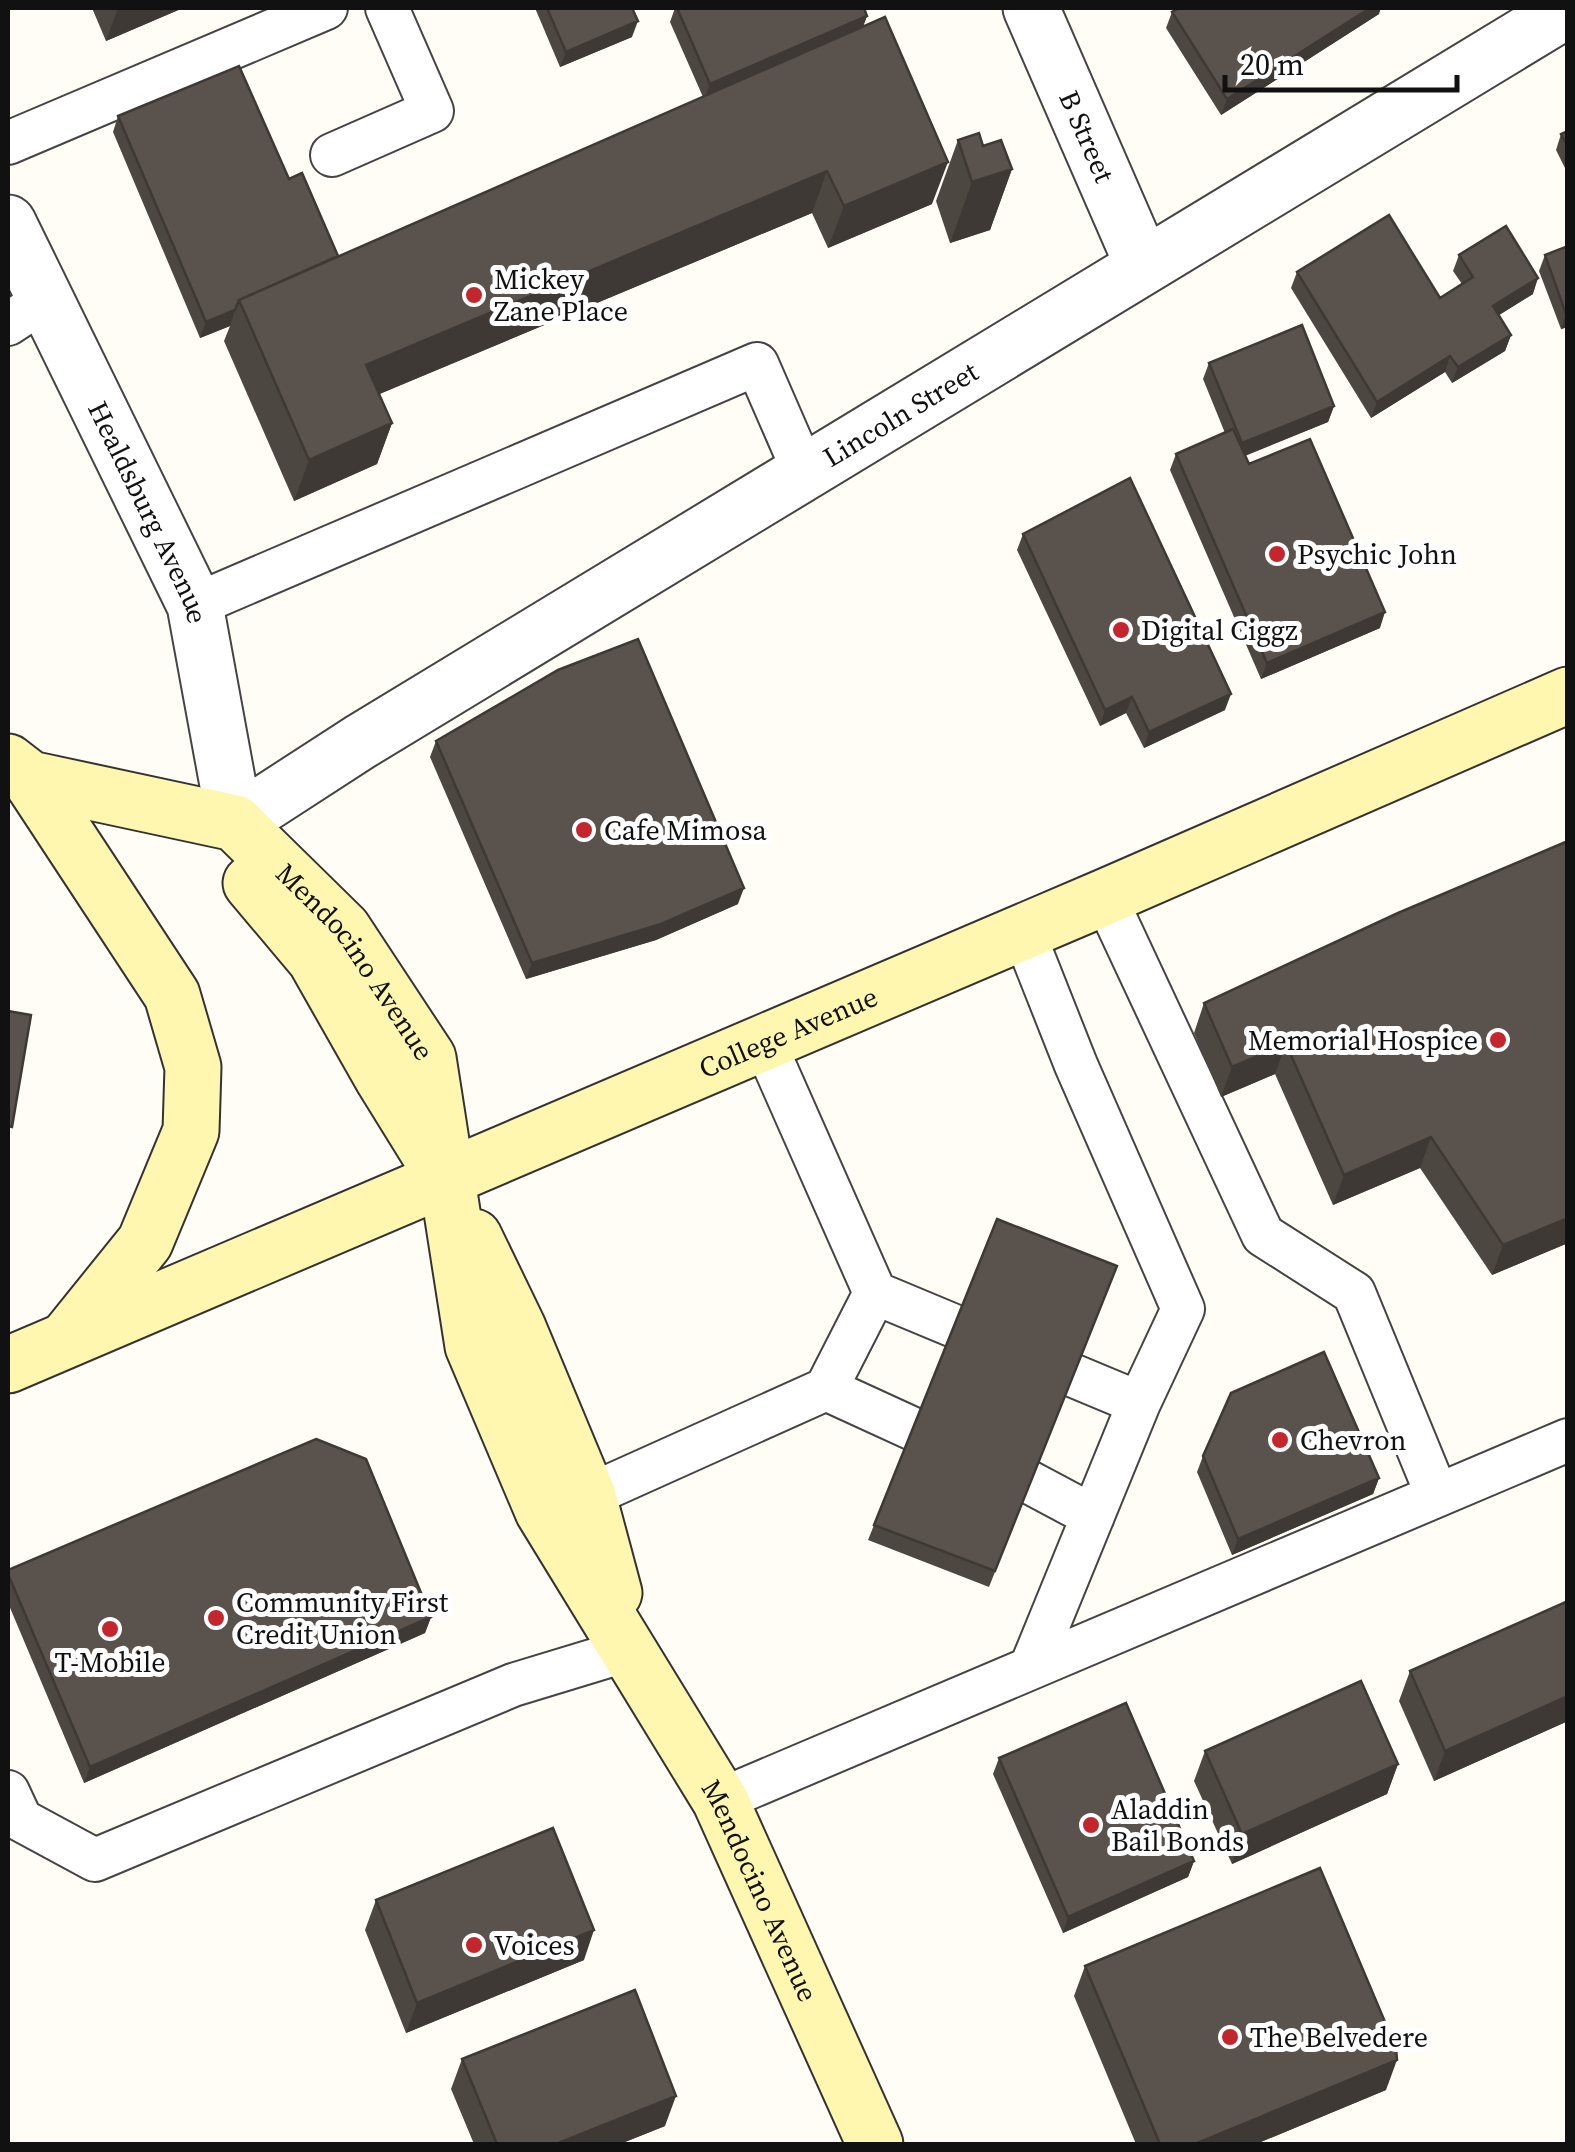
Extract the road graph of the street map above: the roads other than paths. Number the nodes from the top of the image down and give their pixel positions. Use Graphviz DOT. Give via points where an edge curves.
graph roads {
  1 [pos="326,8"];
  2 [pos="387,8"];
  3 [pos="1031,8"];
  4 [pos="1568,9"];
  5 [pos="8,143"];
  6 [pos="332,156"];
  7 [pos="8,223"];
  8 [pos="1143,266"];
  9 [pos="26,313"];
  10 [pos="804,472"];
  11 [pos="195,605"];
  12 [pos="1568,695"];
  13 [pos="19,770"];
  14 [pos="235,823"];
  15 [pos="1106,897"];
  16 [pos="1024,931"];
  17 [pos="764,1042"];
  18 [pos="446,1180"];
  19 [pos="876,1293"];
  20 [pos="64,1341"];
  21 [pos="8,1365"];
  22 [pos="826,1389"];
  23 [pos="1139,1403"];
  24 [pos="1568,1440"];
  25 [pos="1437,1495"];
  26 [pos="588,1496"];
  27 [pos="1093,1516"];
  28 [pos="628,1650"];
  29 [pos="1031,1668"];
  30 [pos="8,1792"];
  31 [pos="720,1800"];
  32 [pos="875,2144"];
  1 -- 5 [label="lane"];
  2 -- 6 [label="lane" via="432,111"];
  3 -- 8 [label="street, B Street"];
  4 -- 8 [label="street, Lincoln Street"];
  7 -- 9 [label="street, Healdsburg Avenue"];
  8 -- 10 [label="street, Lincoln Street"];
  9 -- 11 [label="street, Healdsburg Avenue"];
  10 -- 11 [label="lane" via="757,364"];
  10 -- 14 [label="street, Lincoln Street"];
  11 -- 14 [label="street, Healdsburg Avenue"];
  12 -- 15 [label="main road, College Avenue"];
  13 -- 14 [label="main road"];
  13 -- 20 [label="main road" via="172,996 193,1067 191,1131 145,1242"];
  14 -- 18 [label="main road, Mendocino Avenue" via="343,928 428,1058"];
  15 -- 16 [label="main road, College Avenue"];
  15 -- 25 [label="lane" via="1263,1235 1354,1293"];
  16 -- 17 [label="main road, College Avenue"];
  16 -- 23 [label="lane" via="1183,1310"];
  17 -- 18 [label="main road, College Avenue"];
  17 -- 19 [label="lane"];
  18 -- 20 [label="main road, College Avenue"];
  18 -- 26 [label="main road, Mendocino Avenue" via="518,1328"];
  18 -- 28 [label="main road, Mendocino Avenue" via="474,1346 544,1510"];
  19 -- 22 [label="lane"];
  19 -- 23 [label="lane"];
  20 -- 21 [label="main road, College Avenue"];
  22 -- 26 [label="lane"];
  22 -- 27 [label="lane"];
  23 -- 27 [label="lane"];
  24 -- 25 [label="lane"];
  25 -- 29 [label="lane"];
  26 -- 28 [label="main road, Mendocino Avenue"];
  27 -- 29 [label="lane"];
  28 -- 30 [label="lane" via="513,1684 95,1860 20,1820"];
  28 -- 31 [label="main road, Mendocino Avenue"];
  29 -- 31 [label="lane"];
  31 -- 32 [label="main road, Mendocino Avenue"];
}
